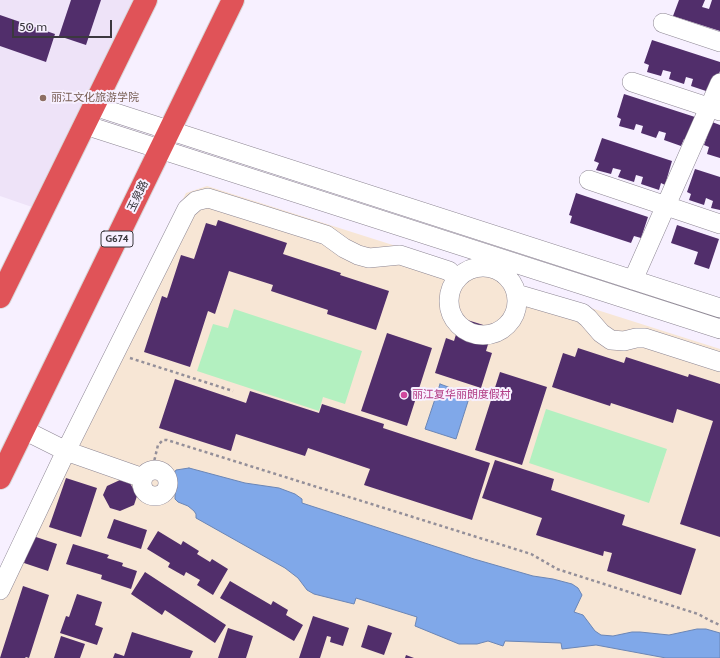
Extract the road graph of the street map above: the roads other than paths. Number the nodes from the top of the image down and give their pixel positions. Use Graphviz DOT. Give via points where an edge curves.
graph roads {
  1 [pos="146,0"];
  2 [pos="233,0"];
  3 [pos="663,23"];
  4 [pos="720,42"];
  5 [pos="632,82"];
  6 [pos="720,83"];
  7 [pos="715,109"];
  8 [pos="90,115"];
  9 [pos="165,140"];
  10 [pos="589,180"];
  11 [pos="666,206"];
  12 [pos="720,224"];
  13 [pos="495,263"];
  14 [pos="457,279"];
  15 [pos="633,280"];
  16 [pos="517,294"];
  17 [pos="0,297"];
  18 [pos="720,308"];
  19 [pos="720,329"];
  20 [pos="720,362"];
  21 [pos="24,430"];
  22 [pos="66,451"];
  23 [pos="3,467"];
  24 [pos="147,474"];
  25 [pos="0,590"];
  1 -- 8 [label="highway"];
  2 -- 9 [label="highway, 玉泉路 / G674"];
  3 -- 4 [label="street"];
  5 -- 7 [label="street"];
  6 -- 7 [label="street"];
  7 -- 11 [label="street"];
  8 -- 9 [label="street"];
  8 -- 17 [label="highway"];
  9 -- 13 [label="street"];
  9 -- 15 [label="street"];
  9 -- 21 [label="highway, 玉泉路 / G674"];
  10 -- 11 [label="street"];
  11 -- 12 [label="street"];
  11 -- 15 [label="street"];
  13 -- 14 [label="street" via="471,269"];
  13 -- 16 [label="street" via="514,286"];
  13 -- 19 [label="street"];
  14 -- 16 [label="street" via="450,293 450,310 458,325 472,334 488,335 503,330 516,310"];
  14 -- 22 [label="street" via="449,272 400,255 369,258 358,255 326,235 208,198 202,199 187,209"];
  15 -- 18 [label="street"];
  16 -- 20 [label="street" via="582,313 611,340 644,338"];
  21 -- 22 [label="street"];
  21 -- 23 [label="highway, 玉泉路 / G674"];
  22 -- 24 [label="street"];
  22 -- 25 [label="street"];
}
